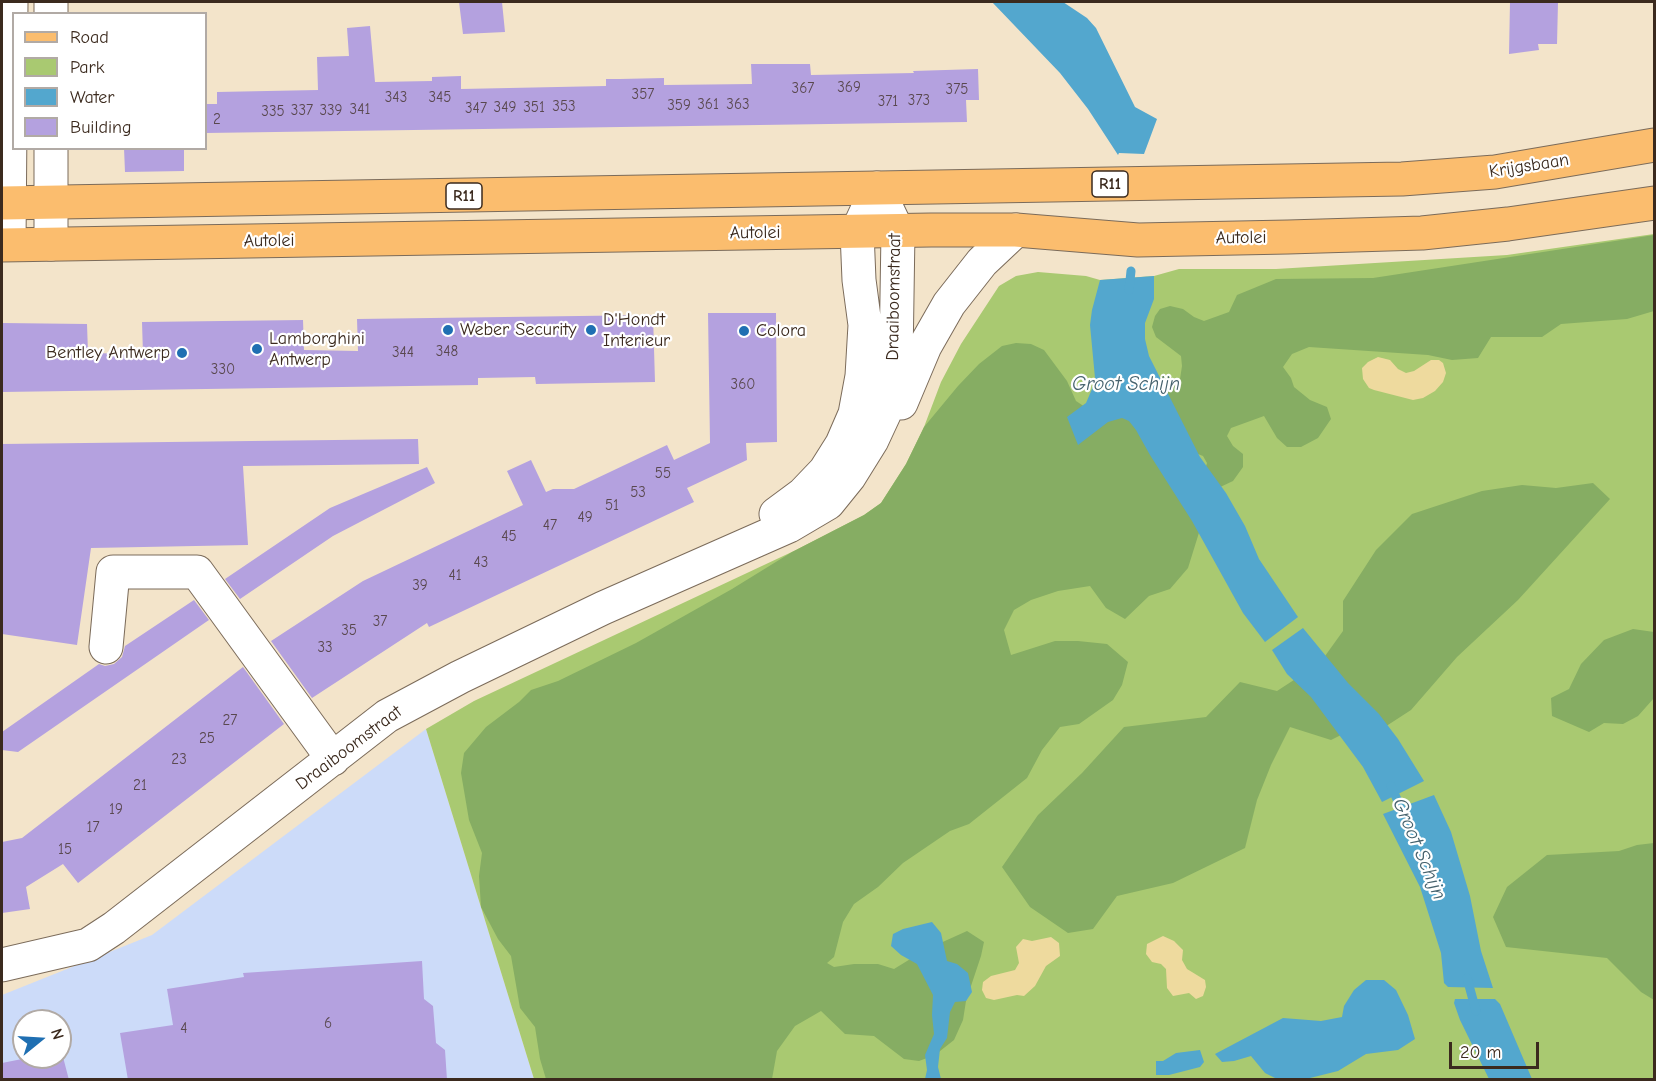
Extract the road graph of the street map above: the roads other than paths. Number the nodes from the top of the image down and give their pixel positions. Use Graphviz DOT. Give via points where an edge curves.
graph roads {
  1 [pos="11,2"];
  2 [pos="1654,145"];
  3 [pos="51,150"];
  4 [pos="878,188"];
  5 [pos="6,203"];
  6 [pos="50,203"];
  7 [pos="1654,203"];
  8 [pos="1016,230"];
  9 [pos="857,232"];
  10 [pos="898,232"];
  11 [pos="5,244"];
  12 [pos="51,244"];
  13 [pos="885,412"];
  14 [pos="750,541"];
  15 [pos="106,647"];
  16 [pos="333,759"];
  17 [pos="2,965"];
  1 -- 5 [label="street"];
  2 -- 4 [label="main road, Krijgsbaan / R11" via="1495,172 1402,179"];
  3 -- 6 [label="street"];
  4 -- 6 [label="main road, R11"];
  4 -- 9 [label="street, Draaiboomstraat"];
  4 -- 10 [label="street, Draaiboomstraat"];
  5 -- 6 [label="main road, R11"];
  5 -- 11 [label="street"];
  6 -- 12 [label="street"];
  7 -- 8 [label="main road, Autolei" via="1422,233 1138,240"];
  8 -- 10 [label="main road, Autolei"];
  8 -- 13 [label="street, Draaiboomstraat" via="959,289 925,346 901,404"];
  9 -- 10 [label="main road, Autolei"];
  9 -- 12 [label="main road, Autolei"];
  9 -- 14 [label="street, Draaiboomstraat" via="864,325 862,376 855,414 825,471"];
  10 -- 13 [label="street, Draaiboomstraat" via="896,360"];
  11 -- 12 [label="main road, Autolei"];
  13 -- 14 [label="street, Draaiboomstraat" via="849,477 828,503 789,526"];
  14 -- 16 [label="street, Draaiboomstraat" via="460,677 387,716"];
  15 -- 16 [label="street" via="113,572 197,572"];
  16 -- 17 [label="street, Draaiboomstraat" via="88,945"];
}
